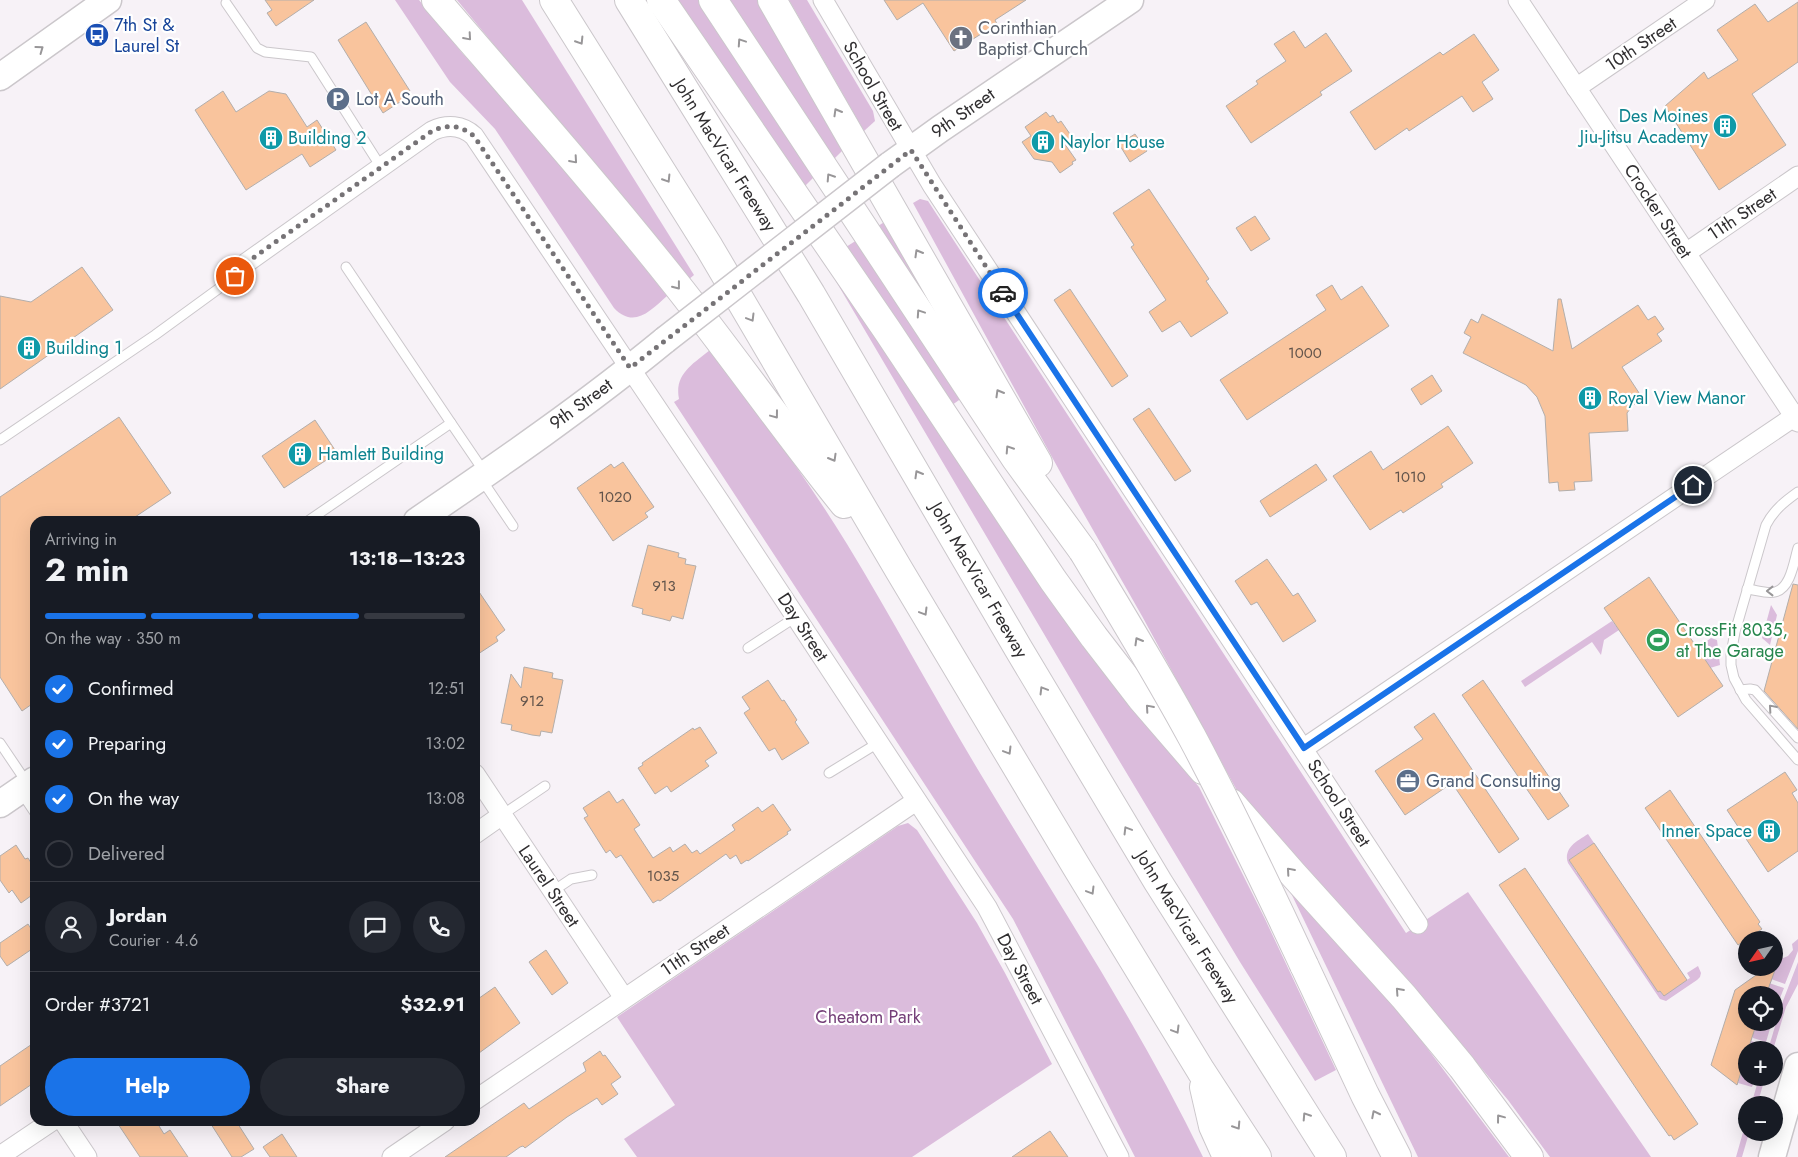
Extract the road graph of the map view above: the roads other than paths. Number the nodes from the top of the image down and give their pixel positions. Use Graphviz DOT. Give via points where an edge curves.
graph roads {
  1 [pos="108,0"];
  2 [pos="436,0"];
  3 [pos="554,0"];
  4 [pos="629,0"];
  5 [pos="661,0"];
  6 [pos="713,0"];
  7 [pos="772,0"];
  8 [pos="823,0"];
  9 [pos="1130,0"];
  10 [pos="1518,0"];
  11 [pos="1705,0"];
  12 [pos="226,4"];
  13 [pos="2,72"];
  14 [pos="1576,88"];
  15 [pos="900,158"];
  16 [pos="381,167"];
  17 [pos="1798,176"];
  18 [pos="1686,253"];
  19 [pos="246,263"];
  20 [pos="346,268"];
  21 [pos="630,368"];
  22 [pos="1797,417"];
  23 [pos="451,423"];
  24 [pos="0,440"];
  25 [pos="483,476"];
  26 [pos="1798,492"];
  27 [pos="315,516"];
  28 [pos="424,516"];
  29 [pos="513,526"];
  30 [pos="1081,548"];
  31 [pos="1798,548"];
  32 [pos="899,570"];
  33 [pos="1748,589"];
  34 [pos="796,617"];
  35 [pos="748,648"];
  36 [pos="1740,690"];
  37 [pos="1798,738"];
  38 [pos="0,742"];
  39 [pos="878,743"];
  40 [pos="1304,748"];
  41 [pos="1798,760"];
  42 [pos="829,773"];
  43 [pos="480,782"];
  44 [pos="545,786"];
  45 [pos="21,790"];
  46 [pos="916,801"];
  47 [pos="30,805"];
  48 [pos="502,815"];
  49 [pos="480,830"];
  50 [pos="592,875"];
  51 [pos="553,891"];
  52 [pos="1418,924"];
  53 [pos="624,998"];
  54 [pos="1798,1066"];
  55 [pos="1201,1070"];
  56 [pos="480,1097"];
  57 [pos="45,1126"];
  58 [pos="66,1126"];
  59 [pos="437,1126"];
  60 [pos="0,1156"];
  61 [pos="88,1157"];
  62 [pos="392,1157"];
  63 [pos="1119,1157"];
  64 [pos="1227,1157"];
  65 [pos="1256,1157"];
  66 [pos="1332,1157"];
  67 [pos="1397,1157"];
  68 [pos="1530,1157"];
  69 [pos="1772,1157"];
  13 -- 1 [label="street, one-way"];
  2 -- 32 [label="highway, one-way" via="634,231 810,461"];
  3 -- 32 [label="highway, one-way" via="714,256"];
  66 -- 4 [label="highway, John MacVicar Freeway, one-way" via="1158,882 811,294"];
  68 -- 5 [label="highway, one-way" via="1404,997 1141,698 1094,637"];
  30 -- 6 [label="highway, one-way" via="1016,458"];
  30 -- 7 [label="highway, one-way" via="1033,452"];
  8 -- 15 [label="street, School Street"];
  9 -- 15 [label="street, 9th Street"];
  10 -- 14 [label="street, Crocker Street"];
  11 -- 14 [label="street, 10th Street"];
  12 -- 16 [label="lane" via="257,48 265,52 311,57"];
  14 -- 18 [label="street, Crocker Street"];
  15 -- 21 [label="street, 9th Street, bridge"];
  15 -- 40 [label="street, School Street" via="1010,304"];
  16 -- 19 [label="street"];
  16 -- 21 [label="street, Day Street" via="441,127 460,127 474,136"];
  17 -- 18 [label="street, 11th Street"];
  18 -- 22 [label="street, Crocker Street"];
  19 -- 24 [label="lane" via="194,307"];
  20 -- 23 [label="lane"];
  21 -- 25 [label="street, 9th Street"];
  21 -- 34 [label="street, Day Street"];
  22 -- 40 [label="street"];
  23 -- 25 [label="lane"];
  23 -- 27 [label="lane"];
  25 -- 28 [label="street, 9th Street"];
  25 -- 29 [label="lane"];
  26 -- 33 [label="lane" via="1773,512 1766,525"];
  67 -- 30 [label="highway, one-way, bridge" via="1192,737"];
  31 -- 33 [label="lane, one-way" via="1786,585 1774,592"];
  32 -- 55 [label="highway, one-way"];
  33 -- 36 [label="lane" via="1730,654"];
  34 -- 35 [label="lane"];
  34 -- 39 [label="street, Day Street"];
  37 -- 36 [label="lane, one-way" via="1755,690"];
  36 -- 41 [label="lane"];
  38 -- 45 [label="lane"];
  39 -- 42 [label="lane"];
  39 -- 46 [label="street, Day Street"];
  40 -- 52 [label="street, School Street"];
  43 -- 48 [label="street, Laurel Street"];
  44 -- 48 [label="lane"];
  45 -- 47 [label="lane"];
  46 -- 53 [label="street, 11th Street"];
  46 -- 63 [label="street, Day Street" via="987,907"];
  48 -- 49 [label="street"];
  48 -- 51 [label="street, Laurel Street"];
  50 -- 51 [label="lane" via="571,879"];
  51 -- 53 [label="street, Laurel Street"];
  53 -- 56 [label="street, 11th Street"];
  54 -- 69 [label="street"];
  55 -- 64 [label="highway" via="1213,1126"];
  55 -- 65 [label="highway, one-way"];
  57 -- 60 [label="street"];
  58 -- 61 [label="street"];
  59 -- 62 [label="street"];
}
